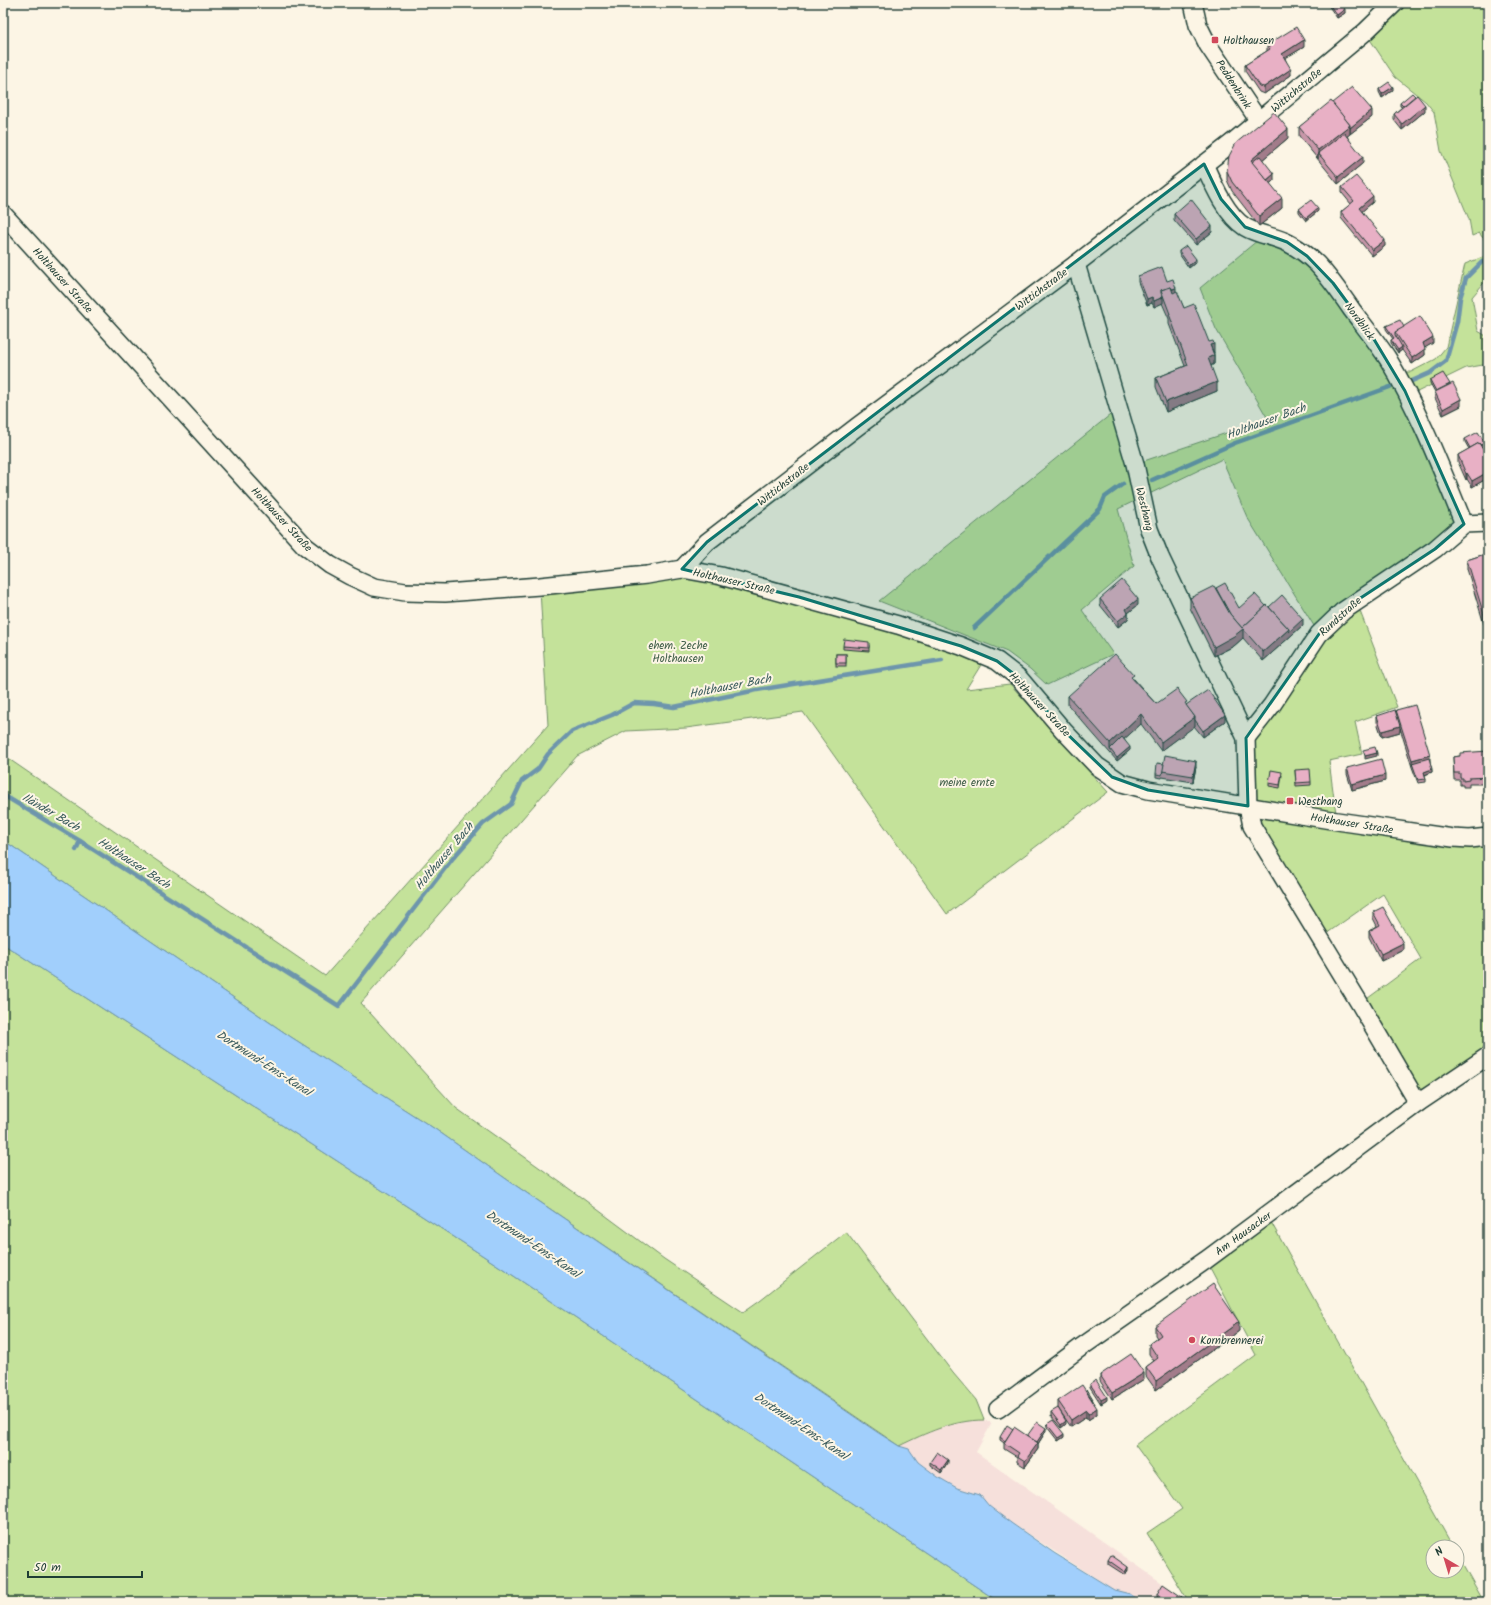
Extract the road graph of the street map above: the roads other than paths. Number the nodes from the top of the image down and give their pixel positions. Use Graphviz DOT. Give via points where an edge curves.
graph roads {
  1 [pos="1193,3"];
  2 [pos="1396,3"];
  3 [pos="1259,121"];
  4 [pos="1204,164"];
  5 [pos="3,214"];
  6 [pos="1076,264"];
  7 [pos="1488,523"];
  8 [pos="1464,524"];
  9 [pos="682,569"];
  10 [pos="1246,738"];
  11 [pos="1248,806"];
  12 [pos="1488,837"];
  13 [pos="1488,1056"];
  14 [pos="1418,1103"];
  15 [pos="998,1409"];
  1 -- 3 [label="street, Peddenbrink" via="1198,25 1208,45"];
  2 -- 3 [label="street, Wittichstraße"];
  3 -- 4 [label="street, Wittichstraße"];
  4 -- 6 [label="street, Wittichstraße"];
  4 -- 8 [label="street, Nordblick" via="1221,199 1245,226 1287,242 1307,256 1333,283 1372,336 1387,357 1405,391"];
  5 -- 9 [label="street, Holthauser Straße" via="305,546 350,576 374,587 405,592 445,593 639,576"];
  6 -- 9 [label="street, Wittichstraße" via="713,538"];
  6 -- 10 [label="street, Westhang" via="1135,464 1149,528"];
  7 -- 8 [label="street"];
  8 -- 10 [label="street, Rundstraße" via="1435,549 1356,601 1334,620 1315,640"];
  9 -- 11 [label="street, Holthauser Straße" via="721,576 898,625 997,661 1019,678 1097,766 1122,783 1148,790"];
  10 -- 11 [label="street, Westhang"];
  11 -- 12 [label="street, Holthauser Straße" via="1453,838"];
  11 -- 14 [label="street, Westhang" via="1252,826"];
  13 -- 14 [label="street, Am Hausacker"];
  14 -- 15 [label="street, Am Hausacker" via="1206,1260"];
}
